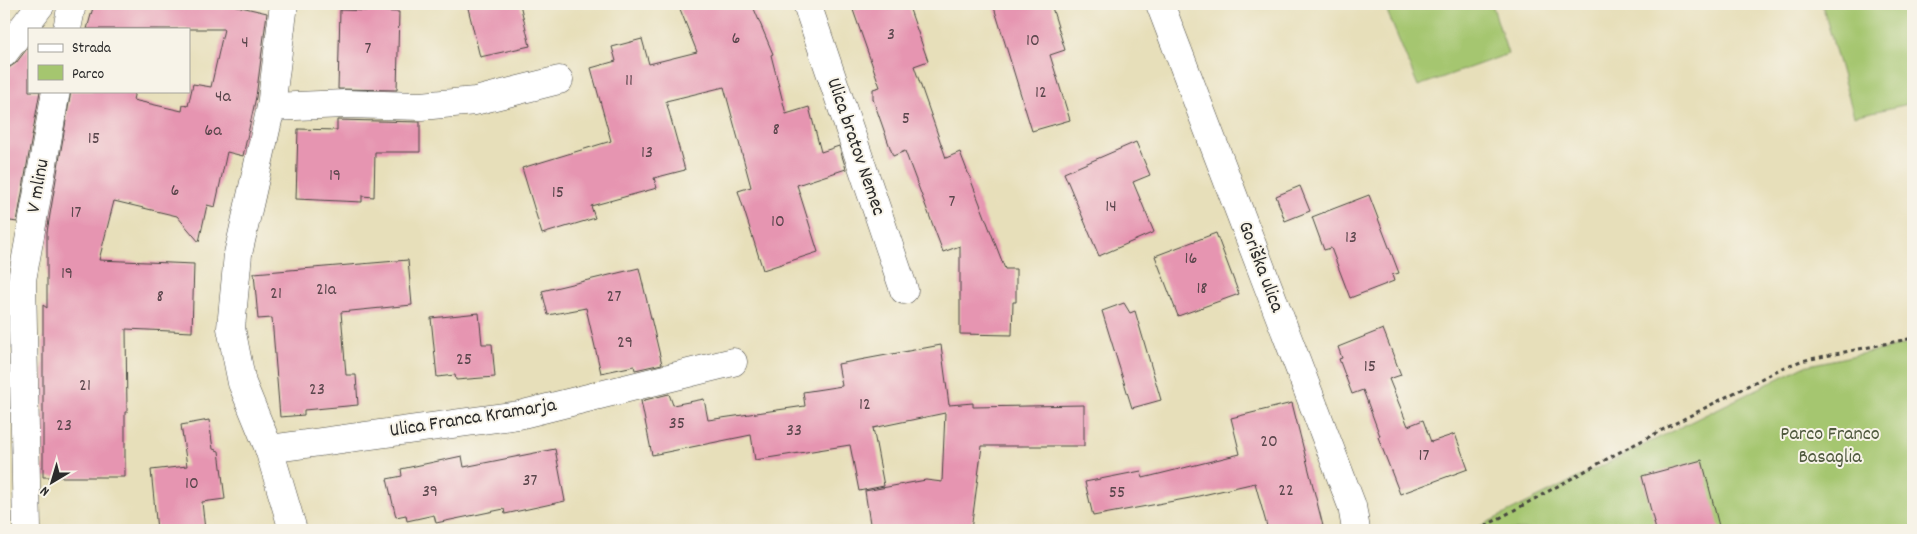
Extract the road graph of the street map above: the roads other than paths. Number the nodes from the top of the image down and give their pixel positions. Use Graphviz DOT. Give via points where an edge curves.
graph roads {
  1 [pos="41,4"];
  2 [pos="72,4"];
  3 [pos="284,4"];
  4 [pos="807,4"];
  5 [pos="1160,4"];
  6 [pos="67,28"];
  7 [pos="4,53"];
  8 [pos="559,80"];
  9 [pos="56,92"];
  10 [pos="270,106"];
  11 [pos="22,280"];
  12 [pos="904,290"];
  13 [pos="4,305"];
  14 [pos="733,362"];
  15 [pos="269,449"];
  16 [pos="28,530"];
  17 [pos="293,530"];
  18 [pos="1356,530"];
  1 -- 7 [label="street"];
  2 -- 6 [label="street"];
  3 -- 10 [label="street"];
  4 -- 12 [label="street, Ulica bratov Nemec"];
  5 -- 18 [label="street, Goriška ulica" via="1352,506"];
  8 -- 10 [label="street" via="475,101 421,106"];
  9 -- 11 [label="street, V mlinu"];
  10 -- 15 [label="street" via="238,254 231,328 242,383"];
  11 -- 13 [label="street, V mlinu"];
  11 -- 16 [label="street, V mlinu"];
  14 -- 15 [label="street, Ulica Franca Kramarja" via="519,415"];
  15 -- 17 [label="street"];
}
